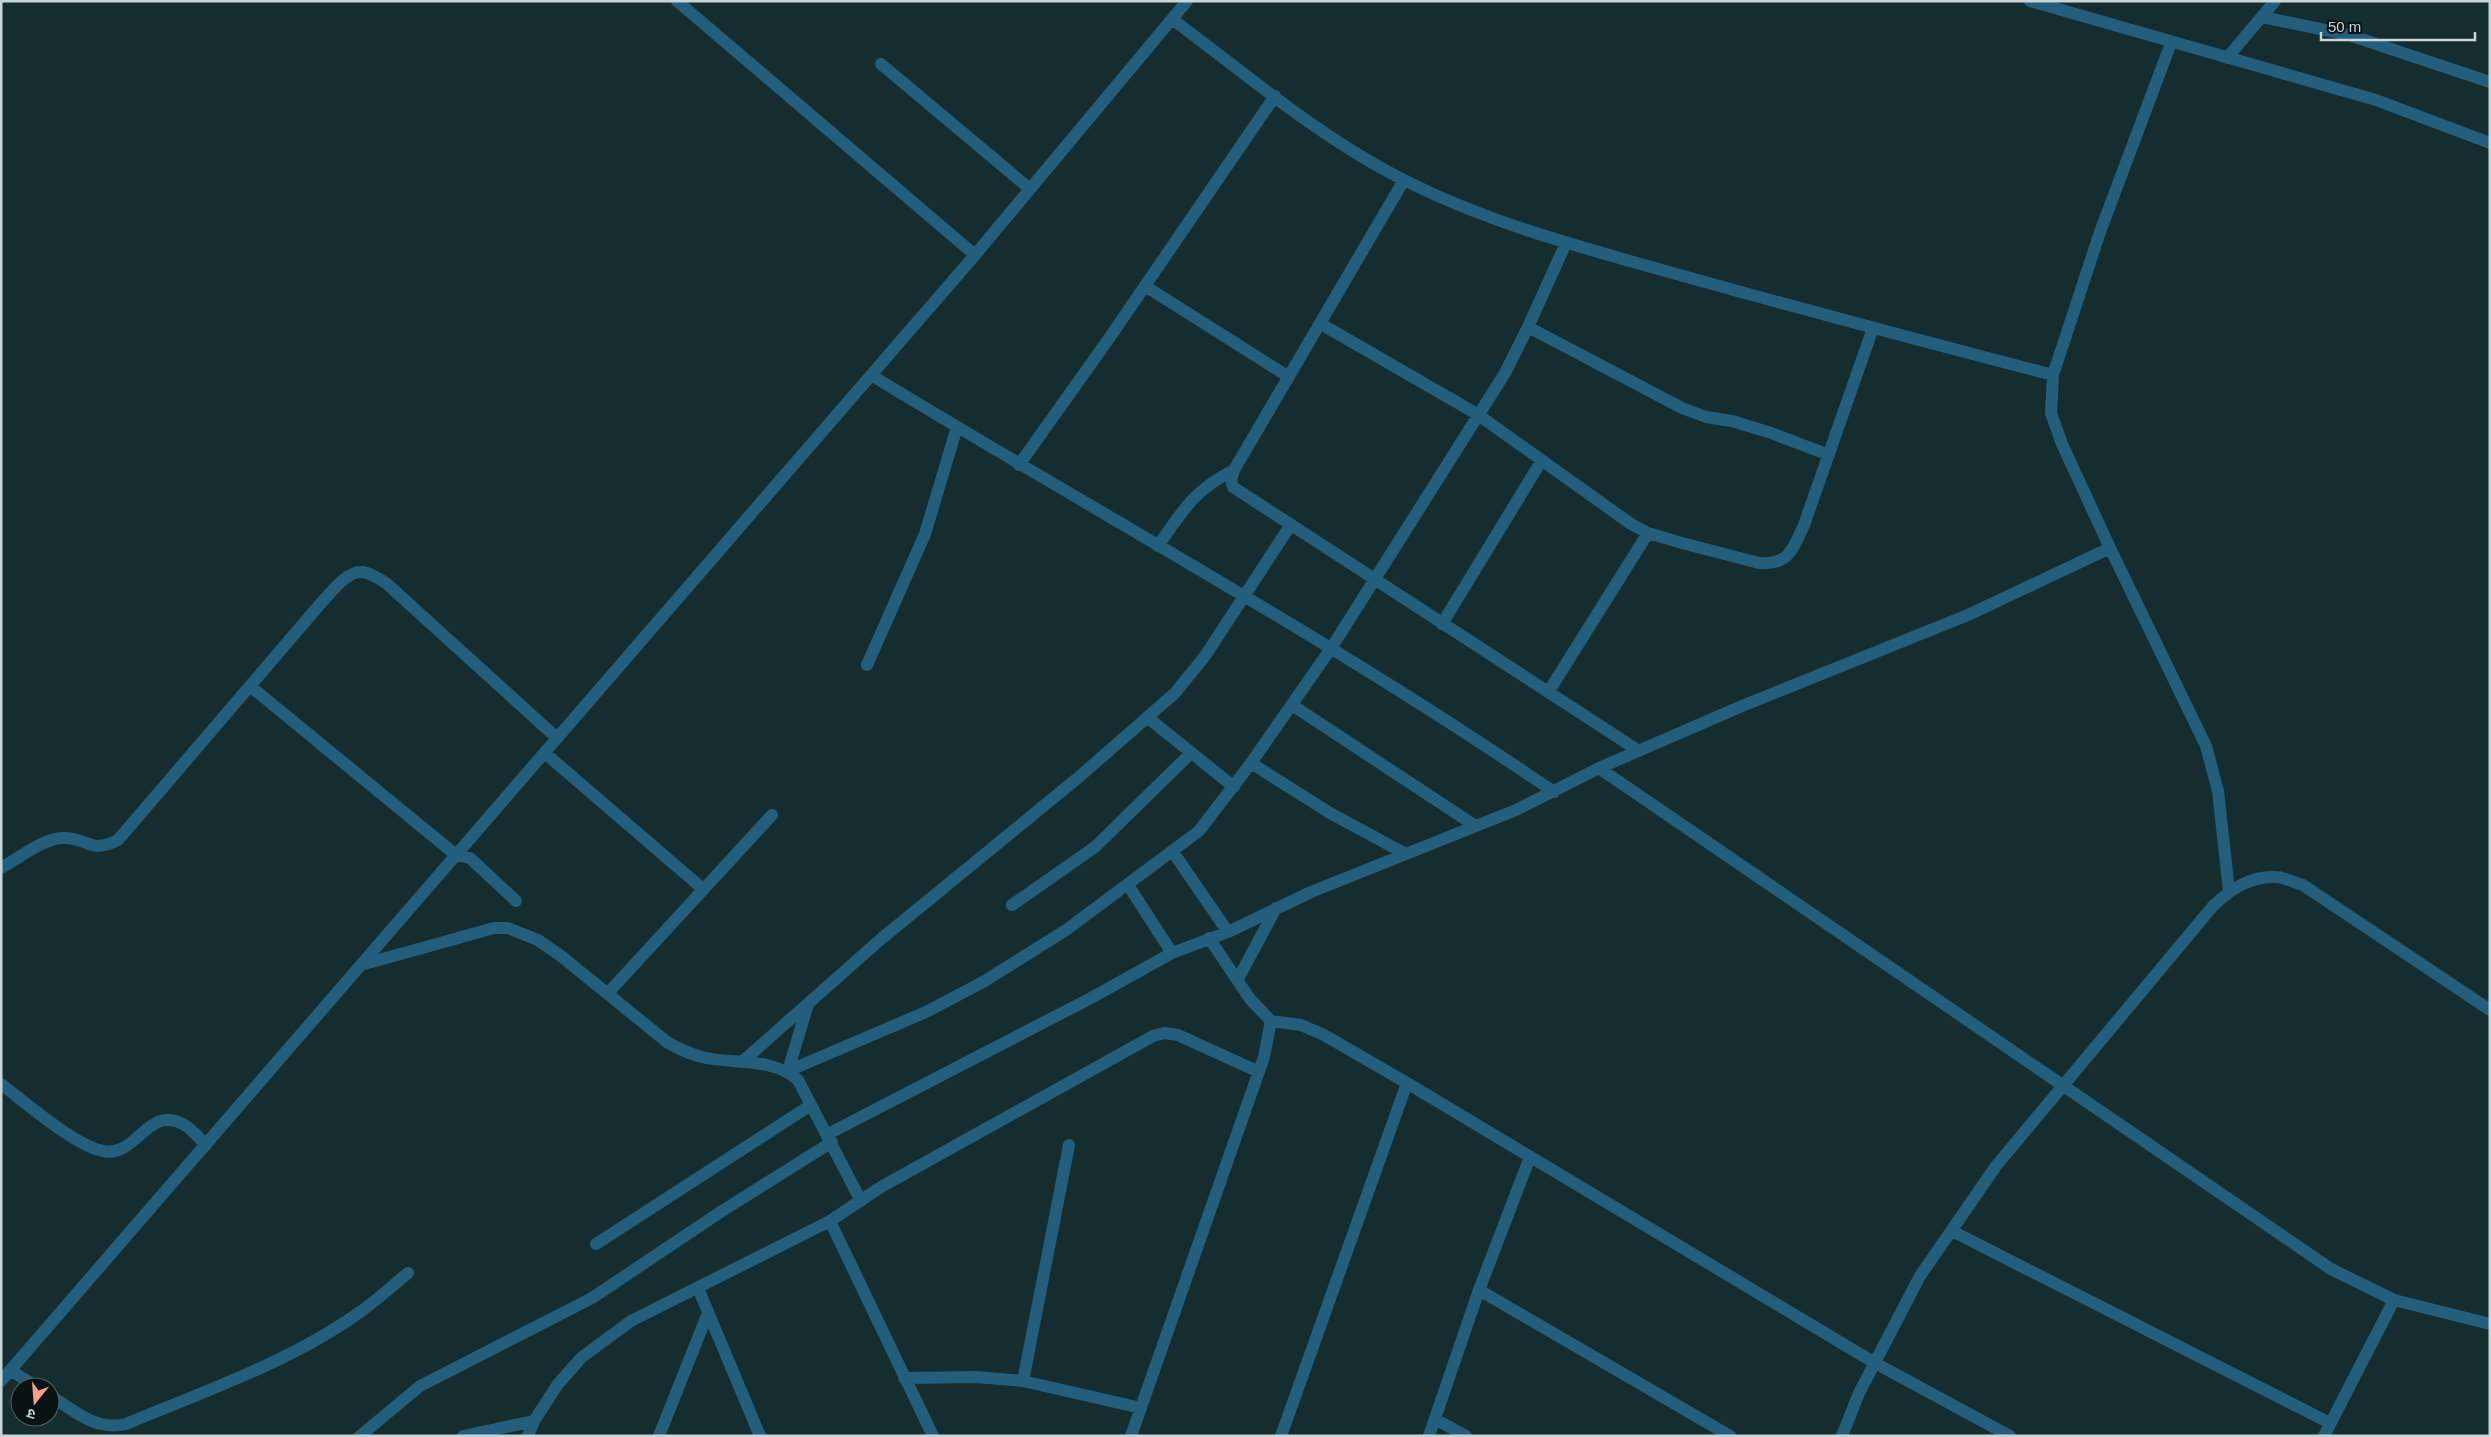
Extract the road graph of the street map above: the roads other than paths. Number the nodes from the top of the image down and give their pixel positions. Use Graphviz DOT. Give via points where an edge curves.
graph roads {
  1 [pos="677,1"];
  2 [pos="1187,1"];
  3 [pos="2030,1"];
  4 [pos="2275,1"];
  5 [pos="2262,16"];
  6 [pos="1172,19"];
  7 [pos="2171,43"];
  8 [pos="2227,58"];
  9 [pos="881,64"];
  10 [pos="2490,82"];
  11 [pos="1275,96"];
  12 [pos="2490,143"];
  13 [pos="1404,180"];
  14 [pos="1030,189"];
  15 [pos="1566,243"];
  16 [pos="975,256"];
  17 [pos="1145,286"];
  18 [pos="1321,324"];
  19 [pos="1528,327"];
  20 [pos="1873,328"];
  21 [pos="871,375"];
  22 [pos="2053,375"];
  23 [pos="1289,377"];
  24 [pos="1477,414"];
  25 [pos="957,427"];
  26 [pos="1828,455"];
  27 [pos="1542,460"];
  28 [pos="1019,465"];
  29 [pos="1234,470"];
  30 [pos="1290,526"];
  31 [pos="1648,533"];
  32 [pos="1158,546"];
  33 [pos="2110,548"];
  34 [pos="1375,580"];
  35 [pos="1246,596"];
  36 [pos="1442,624"];
  37 [pos="1332,647"];
  38 [pos="867,665"];
  39 [pos="250,686"];
  40 [pos="1549,691"];
  41 [pos="1292,705"];
  42 [pos="1148,717"];
  43 [pos="557,738"];
  44 [pos="1639,751"];
  45 [pos="1191,752"];
  46 [pos="546,754"];
  47 [pos="1251,763"];
  48 [pos="1599,768"];
  49 [pos="1234,787"];
  50 [pos="1554,792"];
  51 [pos="772,815"];
  52 [pos="1474,826"];
  53 [pos="1173,852"];
  54 [pos="1404,853"];
  55 [pos="456,855"];
  56 [pos="1,868"];
  57 [pos="1128,885"];
  58 [pos="703,889"];
  59 [pos="2230,891"];
  60 [pos="516,900"];
  61 [pos="1012,905"];
  62 [pos="1276,908"];
  63 [pos="1228,932"];
  64 [pos="1209,938"];
  65 [pos="1172,953"];
  66 [pos="362,965"];
  67 [pos="1238,979"];
  68 [pos="608,993"];
  69 [pos="808,1004"];
  70 [pos="2490,1010"];
  71 [pos="1271,1021"];
  72 [pos="742,1062"];
  73 [pos="788,1071"];
  74 [pos="1259,1072"];
  75 [pos="1407,1083"];
  76 [pos="1,1084"];
  77 [pos="2063,1085"];
  78 [pos="811,1105"];
  79 [pos="830,1138"];
  80 [pos="206,1144"];
  81 [pos="1070,1145"];
  82 [pos="1530,1157"];
  83 [pos="861,1201"];
  84 [pos="830,1221"];
  85 [pos="1952,1231"];
  86 [pos="596,1244"];
  87 [pos="408,1273"];
  88 [pos="698,1288"];
  89 [pos="1480,1290"];
  90 [pos="2394,1300"];
  91 [pos="708,1313"];
  92 [pos="2490,1324"];
  93 [pos="1875,1363"];
  94 [pos="10,1370"];
  95 [pos="21,1377"];
  96 [pos="904,1378"];
  97 [pos="1,1381"];
  98 [pos="1023,1381"];
  99 [pos="60,1402"];
  100 [pos="1141,1408"];
  101 [pos="1435,1419"];
  102 [pos="534,1421"];
  103 [pos="2330,1423"];
  104 [pos="1714,1432"];
  105 [pos="360,1436"];
  106 [pos="463,1436"];
  107 [pos="528,1436"];
  108 [pos="659,1436"];
  109 [pos="760,1436"];
  110 [pos="933,1436"];
  111 [pos="1131,1436"];
  112 [pos="1281,1436"];
  113 [pos="1429,1436"];
  114 [pos="1466,1436"];
  115 [pos="1730,1436"];
  116 [pos="1842,1436"];
  117 [pos="2010,1436"];
  118 [pos="2324,1436"];
  1 -- 16 [label="street"];
  2 -- 6 [label="street"];
  3 -- 7 [label="street"];
  4 -- 5 [label="street"];
  5 -- 8 [label="street"];
  5 -- 10 [label="street" via="2349,35"];
  6 -- 11 [label="street"];
  6 -- 14 [label="street"];
  7 -- 8 [label="street"];
  7 -- 22 [label="street" via="2100,232"];
  8 -- 12 [label="street" via="2376,100"];
  9 -- 14 [label="street"];
  11 -- 13 [label="street" via="1360,156"];
  11 -- 17 [label="street"];
  13 -- 15 [label="street" via="1461,206"];
  13 -- 18 [label="street"];
  14 -- 16 [label="street"];
  15 -- 19 [label="street"];
  15 -- 20 [label="street"];
  16 -- 21 [label="street"];
  17 -- 23 [label="street"];
  17 -- 28 [label="street"];
  18 -- 23 [label="street"];
  18 -- 24 [label="street"];
  19 -- 24 [label="street" via="1504,373"];
  19 -- 26 [label="street" via="1682,408 1771,433"];
  20 -- 22 [label="street"];
  20 -- 26 [label="street"];
  21 -- 25 [label="street"];
  21 -- 43 [label="street"];
  22 -- 33 [label="street" via="2051,413"];
  23 -- 29 [label="street"];
  24 -- 27 [label="street"];
  24 -- 34 [label="street"];
  25 -- 28 [label="street"];
  25 -- 38 [label="street" via="925,534"];
  26 -- 31 [label="street" via="1794,547 1783,560 1774,564"];
  27 -- 31 [label="street"];
  27 -- 36 [label="street"];
  28 -- 32 [label="street"];
  29 -- 30 [label="street" via="1233,487"];
  29 -- 32 [label="street" via="1200,490"];
  30 -- 34 [label="street"];
  30 -- 35 [label="street"];
  31 -- 40 [label="street"];
  32 -- 35 [label="street"];
  33 -- 44 [label="street" via="1968,615"];
  33 -- 59 [label="street" via="2206,746 2218,790"];
  34 -- 36 [label="street"];
  34 -- 37 [label="street"];
  35 -- 37 [label="street"];
  35 -- 42 [label="street" via="1205,656 1175,693"];
  36 -- 40 [label="street"];
  37 -- 41 [label="street"];
  37 -- 50 [label="street"];
  39 -- 43 [label="street" via="328,596 355,573 363,572 386,583"];
  39 -- 55 [label="street"];
  39 -- 56 [label="street" via="118,840 95,847 61,838 46,842"];
  40 -- 44 [label="street"];
  41 -- 47 [label="street"];
  41 -- 52 [label="street"];
  42 -- 45 [label="street"];
  42 -- 69 [label="street" via="881,939"];
  43 -- 46 [label="street"];
  44 -- 48 [label="street"];
  45 -- 49 [label="street"];
  45 -- 61 [label="street" via="1095,847"];
  46 -- 55 [label="street"];
  46 -- 58 [label="street"];
  47 -- 49 [label="street"];
  47 -- 54 [label="street" via="1330,813"];
  48 -- 50 [label="street"];
  48 -- 77 [label="street"];
  49 -- 53 [label="street" via="1199,831"];
  50 -- 52 [label="street"];
  51 -- 58 [label="street"];
  52 -- 54 [label="street"];
  53 -- 57 [label="street"];
  53 -- 63 [label="street"];
  54 -- 62 [label="street"];
  55 -- 60 [label="street" via="470,858"];
  55 -- 66 [label="street"];
  57 -- 65 [label="street"];
  57 -- 73 [label="street" via="983,982 926,1012"];
  58 -- 68 [label="street"];
  59 -- 70 [label="street" via="2248,881 2277,877 2303,886"];
  59 -- 77 [label="street" via="2213,906"];
  62 -- 63 [label="street"];
  62 -- 67 [label="street"];
  63 -- 64 [label="street"];
  64 -- 65 [label="street"];
  64 -- 67 [label="street"];
  65 -- 79 [label="street"];
  66 -- 68 [label="street" via="494,928 508,928 538,940"];
  66 -- 80 [label="street"];
  67 -- 71 [label="street"];
  68 -- 72 [label="street" via="680,1049 705,1058"];
  69 -- 72 [label="street"];
  69 -- 73 [label="street"];
  71 -- 74 [label="street"];
  71 -- 75 [label="street" via="1302,1025 1324,1035"];
  72 -- 73 [label="street" via="776,1066"];
  73 -- 78 [label="street" via="798,1080"];
  74 -- 83 [label="street" via="1178,1035 1164,1033 1153,1036"];
  74 -- 100 [label="street"];
  75 -- 82 [label="street"];
  75 -- 112 [label="street"];
  76 -- 80 [label="street" via="66,1132 104,1152 116,1152 125,1147 159,1120 185,1125"];
  77 -- 85 [label="street" via="1996,1166"];
  77 -- 90 [label="street" via="2331,1269"];
  78 -- 79 [label="street"];
  78 -- 86 [label="street"];
  79 -- 83 [label="street"];
  79 -- 105 [label="street" via="592,1298 420,1386"];
  80 -- 94 [label="street"];
  81 -- 98 [label="street"];
  82 -- 89 [label="street"];
  82 -- 93 [label="street"];
  83 -- 84 [label="street"];
  84 -- 88 [label="street"];
  84 -- 96 [label="street"];
  85 -- 93 [label="street" via="1920,1276"];
  85 -- 103 [label="street"];
  87 -- 99 [label="street" via="360,1312 314,1340 261,1368 126,1424 105,1427"];
  88 -- 91 [label="street"];
  88 -- 102 [label="street" via="631,1321 582,1356 558,1384"];
  89 -- 101 [label="street"];
  89 -- 104 [label="street"];
  90 -- 92 [label="street"];
  90 -- 103 [label="street"];
  91 -- 108 [label="street"];
  91 -- 109 [label="street"];
  93 -- 116 [label="street"];
  93 -- 117 [label="street"];
  94 -- 95 [label="street"];
  94 -- 97 [label="street"];
  96 -- 98 [label="street" via="976,1377"];
  96 -- 110 [label="street"];
  98 -- 100 [label="street"];
  100 -- 111 [label="street"];
  101 -- 113 [label="street"];
  101 -- 114 [label="street"];
  102 -- 106 [label="street"];
  102 -- 107 [label="street"];
  103 -- 118 [label="street"];
  104 -- 115 [label="street"];
}
